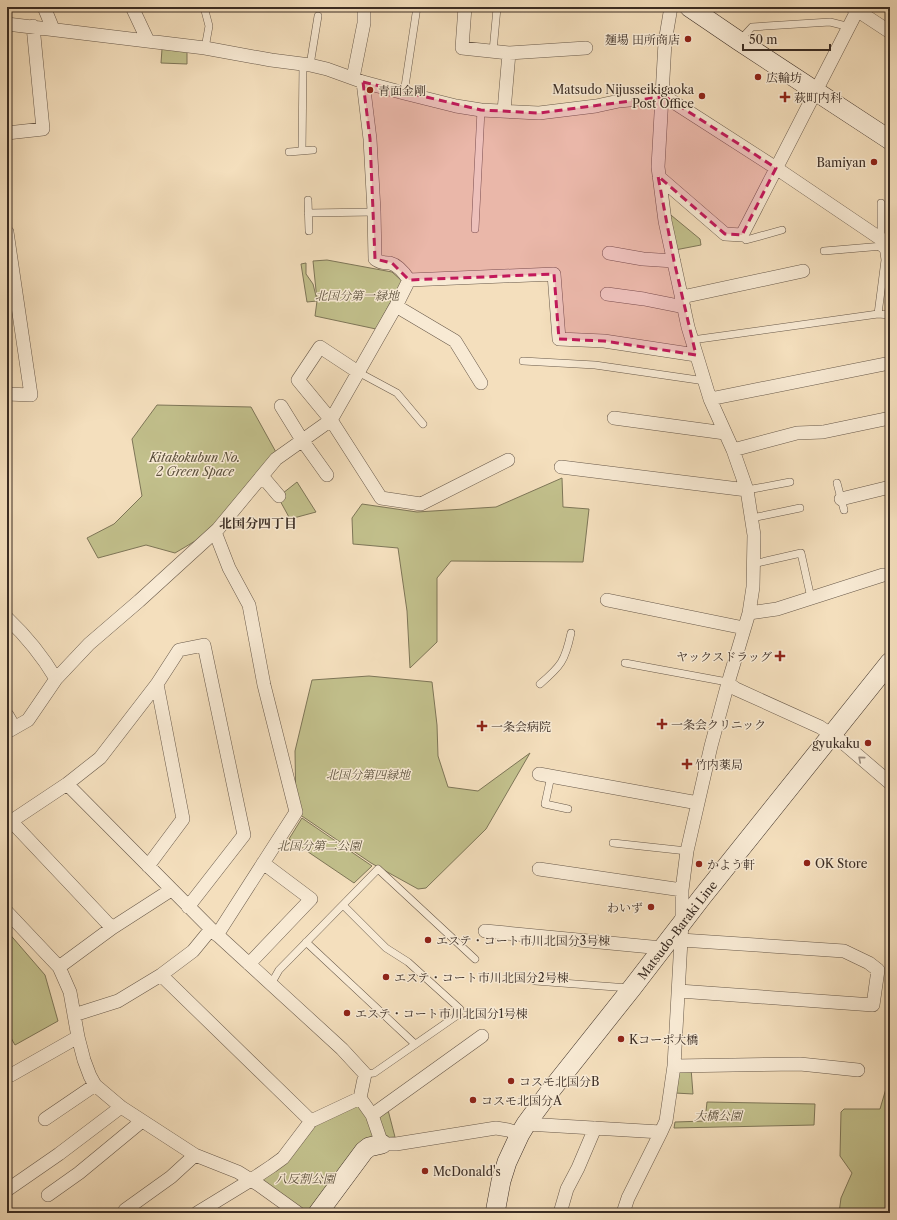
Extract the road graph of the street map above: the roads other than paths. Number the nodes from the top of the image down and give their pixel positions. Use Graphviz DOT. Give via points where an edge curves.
graph roads {
  1 [pos="44,7"];
  2 [pos="132,7"];
  3 [pos="204,7"];
  4 [pos="364,7"];
  5 [pos="417,7"];
  6 [pos="465,7"];
  7 [pos="488,7"];
  8 [pos="671,7"];
  9 [pos="689,7"];
  10 [pos="856,8"];
  11 [pos="318,16"];
  12 [pos="7,24"];
  13 [pos="33,26"];
  14 [pos="850,27"];
  15 [pos="53,29"];
  16 [pos="890,32"];
  17 [pos="148,41"];
  18 [pos="739,41"];
  19 [pos="205,48"];
  20 [pos="586,48"];
  21 [pos="493,51"];
  22 [pos="509,53"];
  23 [pos="307,65"];
  24 [pos="358,80"];
  25 [pos="816,91"];
  26 [pos="404,93"];
  27 [pos="661,95"];
  28 [pos="481,110"];
  29 [pos="504,112"];
  30 [pos="7,133"];
  31 [pos="890,140"];
  32 [pos="314,150"];
  33 [pos="302,151"];
  34 [pos="289,152"];
  35 [pos="776,168"];
  36 [pos="659,177"];
  37 [pos="308,200"];
  38 [pos="881,203"];
  39 [pos="374,212"];
  40 [pos="308,213"];
  41 [pos="475,229"];
  42 [pos="782,230"];
  43 [pos="309,231"];
  44 [pos="7,232"];
  45 [pos="742,234"];
  46 [pos="882,243"];
  47 [pos="824,251"];
  48 [pos="609,253"];
  49 [pos="674,261"];
  50 [pos="887,265"];
  51 [pos="803,271"];
  52 [pos="409,280"];
  53 [pos="607,294"];
  54 [pos="683,302"];
  55 [pos="396,306"];
  56 [pos="878,314"];
  57 [pos="890,315"];
  58 [pos="692,340"];
  59 [pos="696,355"];
  60 [pos="523,361"];
  61 [pos="890,364"];
  62 [pos="358,372"];
  63 [pos="704,381"];
  64 [pos="481,383"];
  65 [pos="7,394"];
  66 [pos="710,399"];
  67 [pos="280,406"];
  68 [pos="614,418"];
  69 [pos="890,418"];
  70 [pos="331,420"];
  71 [pos="423,424"];
  72 [pos="725,433"];
  73 [pos="302,440"];
  74 [pos="733,450"];
  75 [pos="508,460"];
  76 [pos="560,467"];
  77 [pos="327,475"];
  78 [pos="262,476"];
  79 [pos="790,482"];
  80 [pos="837,483"];
  81 [pos="890,487"];
  82 [pos="747,490"];
  83 [pos="279,496"];
  84 [pos="843,504"];
  85 [pos="800,508"];
  86 [pos="752,518"];
  87 [pos="215,532"];
  88 [pos="753,564"];
  89 [pos="890,575"];
  90 [pos="811,598"];
  91 [pos="607,600"];
  92 [pos="749,613"];
  93 [pos="10,625"];
  94 [pos="744,628"];
  95 [pos="571,633"];
  96 [pos="890,662"];
  97 [pos="625,663"];
  98 [pos="56,679"];
  99 [pos="728,683"];
  100 [pos="157,684"];
  101 [pos="540,684"];
  102 [pos="7,715"];
  103 [pos="11,729"];
  104 [pos="832,736"];
  105 [pos="545,775"];
  106 [pos="890,783"];
  107 [pos="67,784"];
  108 [pos="698,804"];
  109 [pos="568,809"];
  110 [pos="9,823"];
  111 [pos="613,842"];
  112 [pos="687,851"];
  113 [pos="263,863"];
  114 [pos="148,866"];
  115 [pos="539,869"];
  116 [pos="172,890"];
  117 [pos="682,890"];
  118 [pos="343,905"];
  119 [pos="188,907"];
  120 [pos="7,912"];
  121 [pos="112,928"];
  122 [pos="485,931"];
  123 [pos="682,931"];
  124 [pos="214,932"];
  125 [pos="306,942"];
  126 [pos="662,948"];
  127 [pos="475,959"];
  128 [pos="249,964"];
  129 [pos="59,966"];
  130 [pos="162,975"];
  131 [pos="535,981"];
  132 [pos="270,984"];
  133 [pos="632,988"];
  134 [pos="679,991"];
  135 [pos="74,1015"];
  136 [pos="482,1036"];
  137 [pos="78,1037"];
  138 [pos="415,1044"];
  139 [pos="674,1066"];
  140 [pos="858,1070"];
  141 [pos="365,1074"];
  142 [pos="10,1075"];
  143 [pos="95,1085"];
  144 [pos="360,1098"];
  145 [pos="121,1106"];
  146 [pos="372,1115"];
  147 [pos="45,1119"];
  148 [pos="142,1120"];
  149 [pos="311,1121"];
  150 [pos="595,1128"];
  151 [pos="523,1129"];
  152 [pos="661,1132"];
  153 [pos="382,1144"];
  154 [pos="195,1155"];
  155 [pos="251,1180"];
  156 [pos="7,1190"];
  157 [pos="48,1195"];
  158 [pos="125,1210"];
  159 [pos="197,1213"];
  160 [pos="298,1213"];
  161 [pos="318,1213"];
  162 [pos="495,1213"];
  163 [pos="560,1213"];
  164 [pos="623,1213"];
  1 -- 15 [label="street"];
  2 -- 17 [label="street"];
  3 -- 19 [label="lane" via="209,26"];
  4 -- 24 [label="street"];
  5 -- 26 [label="lane"];
  6 -- 21 [label="street" via="462,48"];
  7 -- 21 [label="lane" via="496,8"];
  8 -- 27 [label="street" via="665,42"];
  9 -- 18 [label="main road"];
  10 -- 14 [label="street"];
  10 -- 16 [label="street"];
  11 -- 23 [label="lane"];
  12 -- 13 [label="street"];
  13 -- 15 [label="street"];
  13 -- 30 [label="street" via="43,129"];
  14 -- 18 [label="lane" via="830,22 752,27"];
  14 -- 25 [label="street"];
  15 -- 17 [label="street"];
  17 -- 19 [label="street"];
  18 -- 25 [label="main road"];
  19 -- 23 [label="street"];
  20 -- 22 [label="street"];
  21 -- 22 [label="street"];
  22 -- 29 [label="street"];
  23 -- 24 [label="street" via="326,68"];
  23 -- 33 [label="lane"];
  24 -- 26 [label="street"];
  24 -- 39 [label="street" via="370,139"];
  25 -- 31 [label="main road"];
  25 -- 35 [label="street"];
  26 -- 28 [label="street"];
  27 -- 29 [label="street" via="539,113"];
  27 -- 35 [label="street"];
  27 -- 36 [label="street"];
  28 -- 29 [label="street"];
  28 -- 41 [label="lane"];
  32 -- 33 [label="lane"];
  33 -- 34 [label="lane"];
  35 -- 45 [label="street"];
  35 -- 46 [label="street"];
  36 -- 45 [label="street" via="725,234"];
  36 -- 49 [label="street"];
  37 -- 40 [label="lane"];
  38 -- 46 [label="lane"];
  39 -- 40 [label="lane"];
  39 -- 52 [label="street" via="375,259 381,263 392,263"];
  40 -- 43 [label="lane"];
  42 -- 45 [label="lane" via="746,240"];
  44 -- 65 [label="street" via="31,395"];
  46 -- 47 [label="lane"];
  46 -- 50 [label="lane"];
  48 -- 49 [label="street"];
  49 -- 54 [label="street"];
  50 -- 56 [label="lane"];
  51 -- 54 [label="street"];
  52 -- 55 [label="street"];
  52 -- 59 [label="street" via="554,274 559,339 604,341"];
  53 -- 54 [label="street"];
  54 -- 58 [label="street"];
  55 -- 62 [label="street"];
  55 -- 64 [label="street" via="455,341"];
  56 -- 57 [label="lane"];
  56 -- 58 [label="lane"];
  58 -- 59 [label="street"];
  59 -- 63 [label="street"];
  60 -- 63 [label="lane" via="595,365"];
  61 -- 66 [label="street"];
  62 -- 70 [label="street"];
  62 -- 70 [label="street" via="320,347 298,380"];
  62 -- 71 [label="lane" via="397,393"];
  63 -- 66 [label="street"];
  66 -- 72 [label="street"];
  67 -- 73 [label="street"];
  68 -- 72 [label="street"];
  69 -- 74 [label="street" via="823,432 797,433"];
  70 -- 73 [label="street"];
  70 -- 75 [label="street" via="381,498 421,504"];
  72 -- 74 [label="street"];
  73 -- 77 [label="street"];
  73 -- 78 [label="street" via="276,459"];
  74 -- 82 [label="street"];
  76 -- 82 [label="street"];
  78 -- 83 [label="street"];
  78 -- 87 [label="street"];
  79 -- 82 [label="lane"];
  80 -- 84 [label="lane"];
  81 -- 84 [label="street"];
  82 -- 86 [label="street"];
  85 -- 86 [label="lane"];
  86 -- 88 [label="street"];
  87 -- 98 [label="street" via="89,644"];
  87 -- 113 [label="street" via="229,568 250,605 264,685 296,812"];
  88 -- 90 [label="lane" via="801,553"];
  88 -- 92 [label="street"];
  89 -- 90 [label="street"];
  90 -- 92 [label="street" via="778,609"];
  91 -- 94 [label="street"];
  92 -- 94 [label="street"];
  93 -- 98 [label="street" via="47,664"];
  94 -- 99 [label="street"];
  95 -- 101 [label="lane" via="562,662 556,671"];
  96 -- 104 [label="main road, Matsudo-Baraki Line"];
  97 -- 99 [label="lane"];
  98 -- 103 [label="street" via="28,720"];
  99 -- 104 [label="street" via="820,727"];
  99 -- 108 [label="street"];
  100 -- 107 [label="street" via="100,758"];
  100 -- 114 [label="street" via="183,819"];
  100 -- 119 [label="street" via="179,650 204,646 244,835"];
  102 -- 103 [label="street"];
  106 -- 104 [label="street, one-way"];
  104 -- 123 [label="main road, Matsudo-Baraki Line" via="766,816"];
  105 -- 108 [label="street"];
  105 -- 109 [label="lane" via="545,804"];
  107 -- 110 [label="street"];
  107 -- 114 [label="street"];
  108 -- 112 [label="street"];
  110 -- 121 [label="street"];
  111 -- 112 [label="lane"];
  112 -- 117 [label="street"];
  113 -- 124 [label="street"];
  113 -- 128 [label="street" via="311,899"];
  114 -- 116 [label="street"];
  115 -- 117 [label="street"];
  116 -- 119 [label="street"];
  116 -- 121 [label="street"];
  117 -- 123 [label="street"];
  118 -- 125 [label="lane"];
  118 -- 127 [label="lane" via="378,869"];
  118 -- 138 [label="lane" via="386,948 408,962 460,1009 460,1014"];
  119 -- 124 [label="street"];
  120 -- 129 [label="street"];
  121 -- 129 [label="street"];
  122 -- 126 [label="street"];
  123 -- 126 [label="main road, Matsudo-Baraki Line"];
  123 -- 134 [label="street"];
  123 -- 134 [label="street" via="844,952 878,970 873,1005"];
  124 -- 128 [label="street"];
  124 -- 130 [label="street"];
  125 -- 132 [label="lane" via="279,970"];
  125 -- 138 [label="lane"];
  126 -- 133 [label="main road, Matsudo-Baraki Line"];
  128 -- 132 [label="street"];
  129 -- 135 [label="street" via="70,992"];
  130 -- 135 [label="street" via="118,1001"];
  130 -- 149 [label="street"];
  131 -- 133 [label="lane"];
  132 -- 141 [label="street" via="342,1049"];
  133 -- 151 [label="main road, Matsudo-Baraki Line"];
  134 -- 139 [label="street"];
  135 -- 137 [label="street"];
  136 -- 146 [label="street"];
  137 -- 142 [label="street"];
  137 -- 143 [label="street" via="84,1060"];
  138 -- 141 [label="lane" via="374,1073"];
  139 -- 140 [label="street" via="800,1064"];
  139 -- 152 [label="street" via="666,1120"];
  141 -- 144 [label="street"];
  143 -- 145 [label="street"];
  143 -- 147 [label="street"];
  144 -- 146 [label="street"];
  144 -- 149 [label="street"];
  145 -- 148 [label="street"];
  145 -- 156 [label="street"];
  146 -- 153 [label="street"];
  148 -- 154 [label="street"];
  148 -- 157 [label="street" via="79,1173"];
  149 -- 155 [label="street" via="282,1158"];
  150 -- 151 [label="street"];
  150 -- 152 [label="street"];
  150 -- 163 [label="street" via="567,1190"];
  151 -- 153 [label="street" via="496,1128"];
  151 -- 162 [label="main road, Matsudo-Baraki Line" via="501,1180"];
  152 -- 164 [label="street"];
  153 -- 161 [label="main road" via="364,1151"];
  154 -- 155 [label="street" via="238,1172"];
  154 -- 158 [label="street" via="171,1177"];
  155 -- 159 [label="street"];
  155 -- 160 [label="street"];
}
